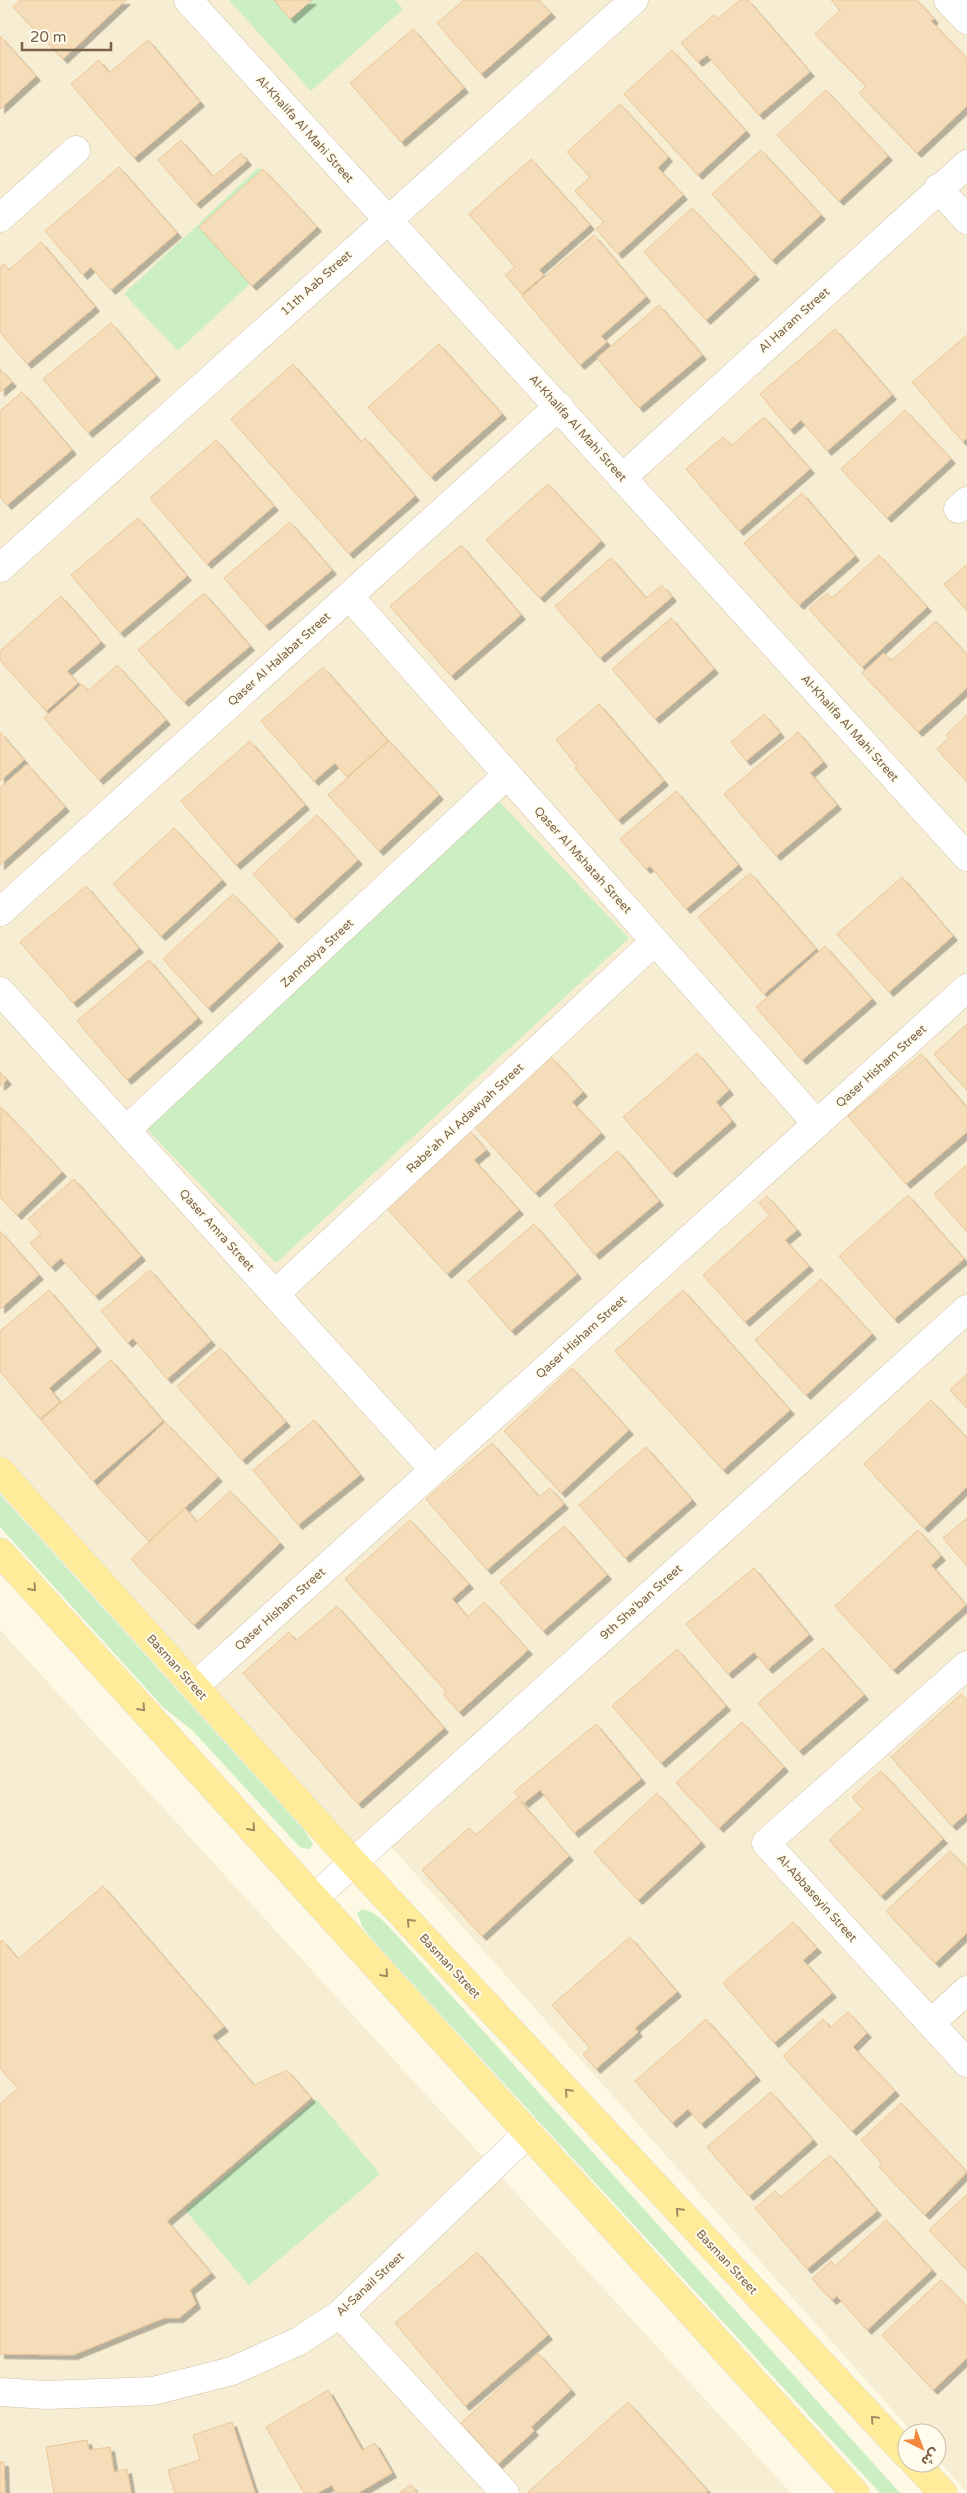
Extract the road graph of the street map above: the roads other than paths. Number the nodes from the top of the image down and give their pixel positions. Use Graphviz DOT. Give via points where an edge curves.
graph roads {
  1 [pos="188,0"];
  2 [pos="634,0"];
  3 [pos="948,0"];
  4 [pos="967,20"];
  5 [pos="76,150"];
  6 [pos="967,164"];
  7 [pos="938,188"];
  8 [pos="1,216"];
  9 [pos="387,219"];
  10 [pos="967,220"];
  11 [pos="558,406"];
  12 [pos="622,478"];
  13 [pos="0,568"];
  14 [pos="349,596"];
  15 [pos="507,775"];
  16 [pos="967,857"];
  17 [pos="0,912"];
  18 [pos="655,941"];
  19 [pos="967,988"];
  20 [pos="0,991"];
  21 [pos="817,1124"];
  22 [pos="126,1130"];
  23 [pos="274,1294"];
  24 [pos="967,1309"];
  25 [pos="434,1470"];
  26 [pos="0,1471"];
  27 [pos="0,1552"];
  28 [pos="967,1665"];
  29 [pos="195,1686"];
  30 [pos="353,1862"];
  31 [pos="315,1897"];
  32 [pos="967,1990"];
  33 [pos="931,2023"];
  34 [pos="967,2063"];
  35 [pos="529,2132"];
  36 [pos="340,2314"];
  37 [pos="0,2392"];
  38 [pos="897,2444"];
  39 [pos="924,2473"];
  40 [pos="505,2493"];
  41 [pos="855,2493"];
  42 [pos="943,2493"];
  1 -- 9 [label="street, Al-Khalifa Al Mahi Street"];
  2 -- 9 [label="street, 11th Aab Street"];
  3 -- 4 [label="street"];
  5 -- 8 [label="street"];
  6 -- 7 [label="street, Al Haram Street"];
  7 -- 10 [label="street"];
  7 -- 12 [label="street, Al Haram Street"];
  9 -- 11 [label="street, Al-Khalifa Al Mahi Street"];
  9 -- 13 [label="street, 11th Aab Street"];
  11 -- 12 [label="street, Al-Khalifa Al Mahi Street"];
  11 -- 14 [label="street, Qaser Al Halabat Street"];
  12 -- 16 [label="street, Al-Khalifa Al Mahi Street"];
  14 -- 15 [label="street, Qaser Al Mshatah Street"];
  14 -- 17 [label="street, Qaser Al Halabat Street"];
  15 -- 18 [label="street, Qaser Al Mshatah Street"];
  15 -- 22 [label="street, Zannobya Street"];
  18 -- 21 [label="street, Qaser Al Mshatah Street"];
  18 -- 23 [label="street, Rabe'ah Al Adawyah Street"];
  19 -- 21 [label="street, Qaser Hisham Street"];
  20 -- 22 [label="street, Qaser Amra Street"];
  21 -- 25 [label="street, Qaser Hisham Street"];
  22 -- 23 [label="street, Qaser Amra Street"];
  23 -- 25 [label="street, Qaser Amra Street"];
  24 -- 30 [label="street, 9th Sha'ban Street"];
  25 -- 29 [label="street, Qaser Hisham Street"];
  26 -- 29 [label="main road, Basman Street"];
  27 -- 31 [label="main road, one-way"];
  28 -- 33 [label="street, Al-Abbaseyin Street" via="766,1843"];
  29 -- 30 [label="main road, Basman Street"];
  30 -- 31 [label="street, 9th Sha'ban Street"];
  38 -- 30 [label="main road, Basman Street, one-way"];
  31 -- 35 [label="main road, one-way"];
  32 -- 33 [label="street"];
  33 -- 34 [label="street, Al-Abbaseyin Street"];
  35 -- 36 [label="street, Al-Sanail Street"];
  35 -- 41 [label="main road"];
  36 -- 37 [label="street, Al-Sanail Street" via="299,2341 232,2371 153,2391 46,2395"];
  36 -- 40 [label="street"];
  39 -- 42 [label="main road"];
}
